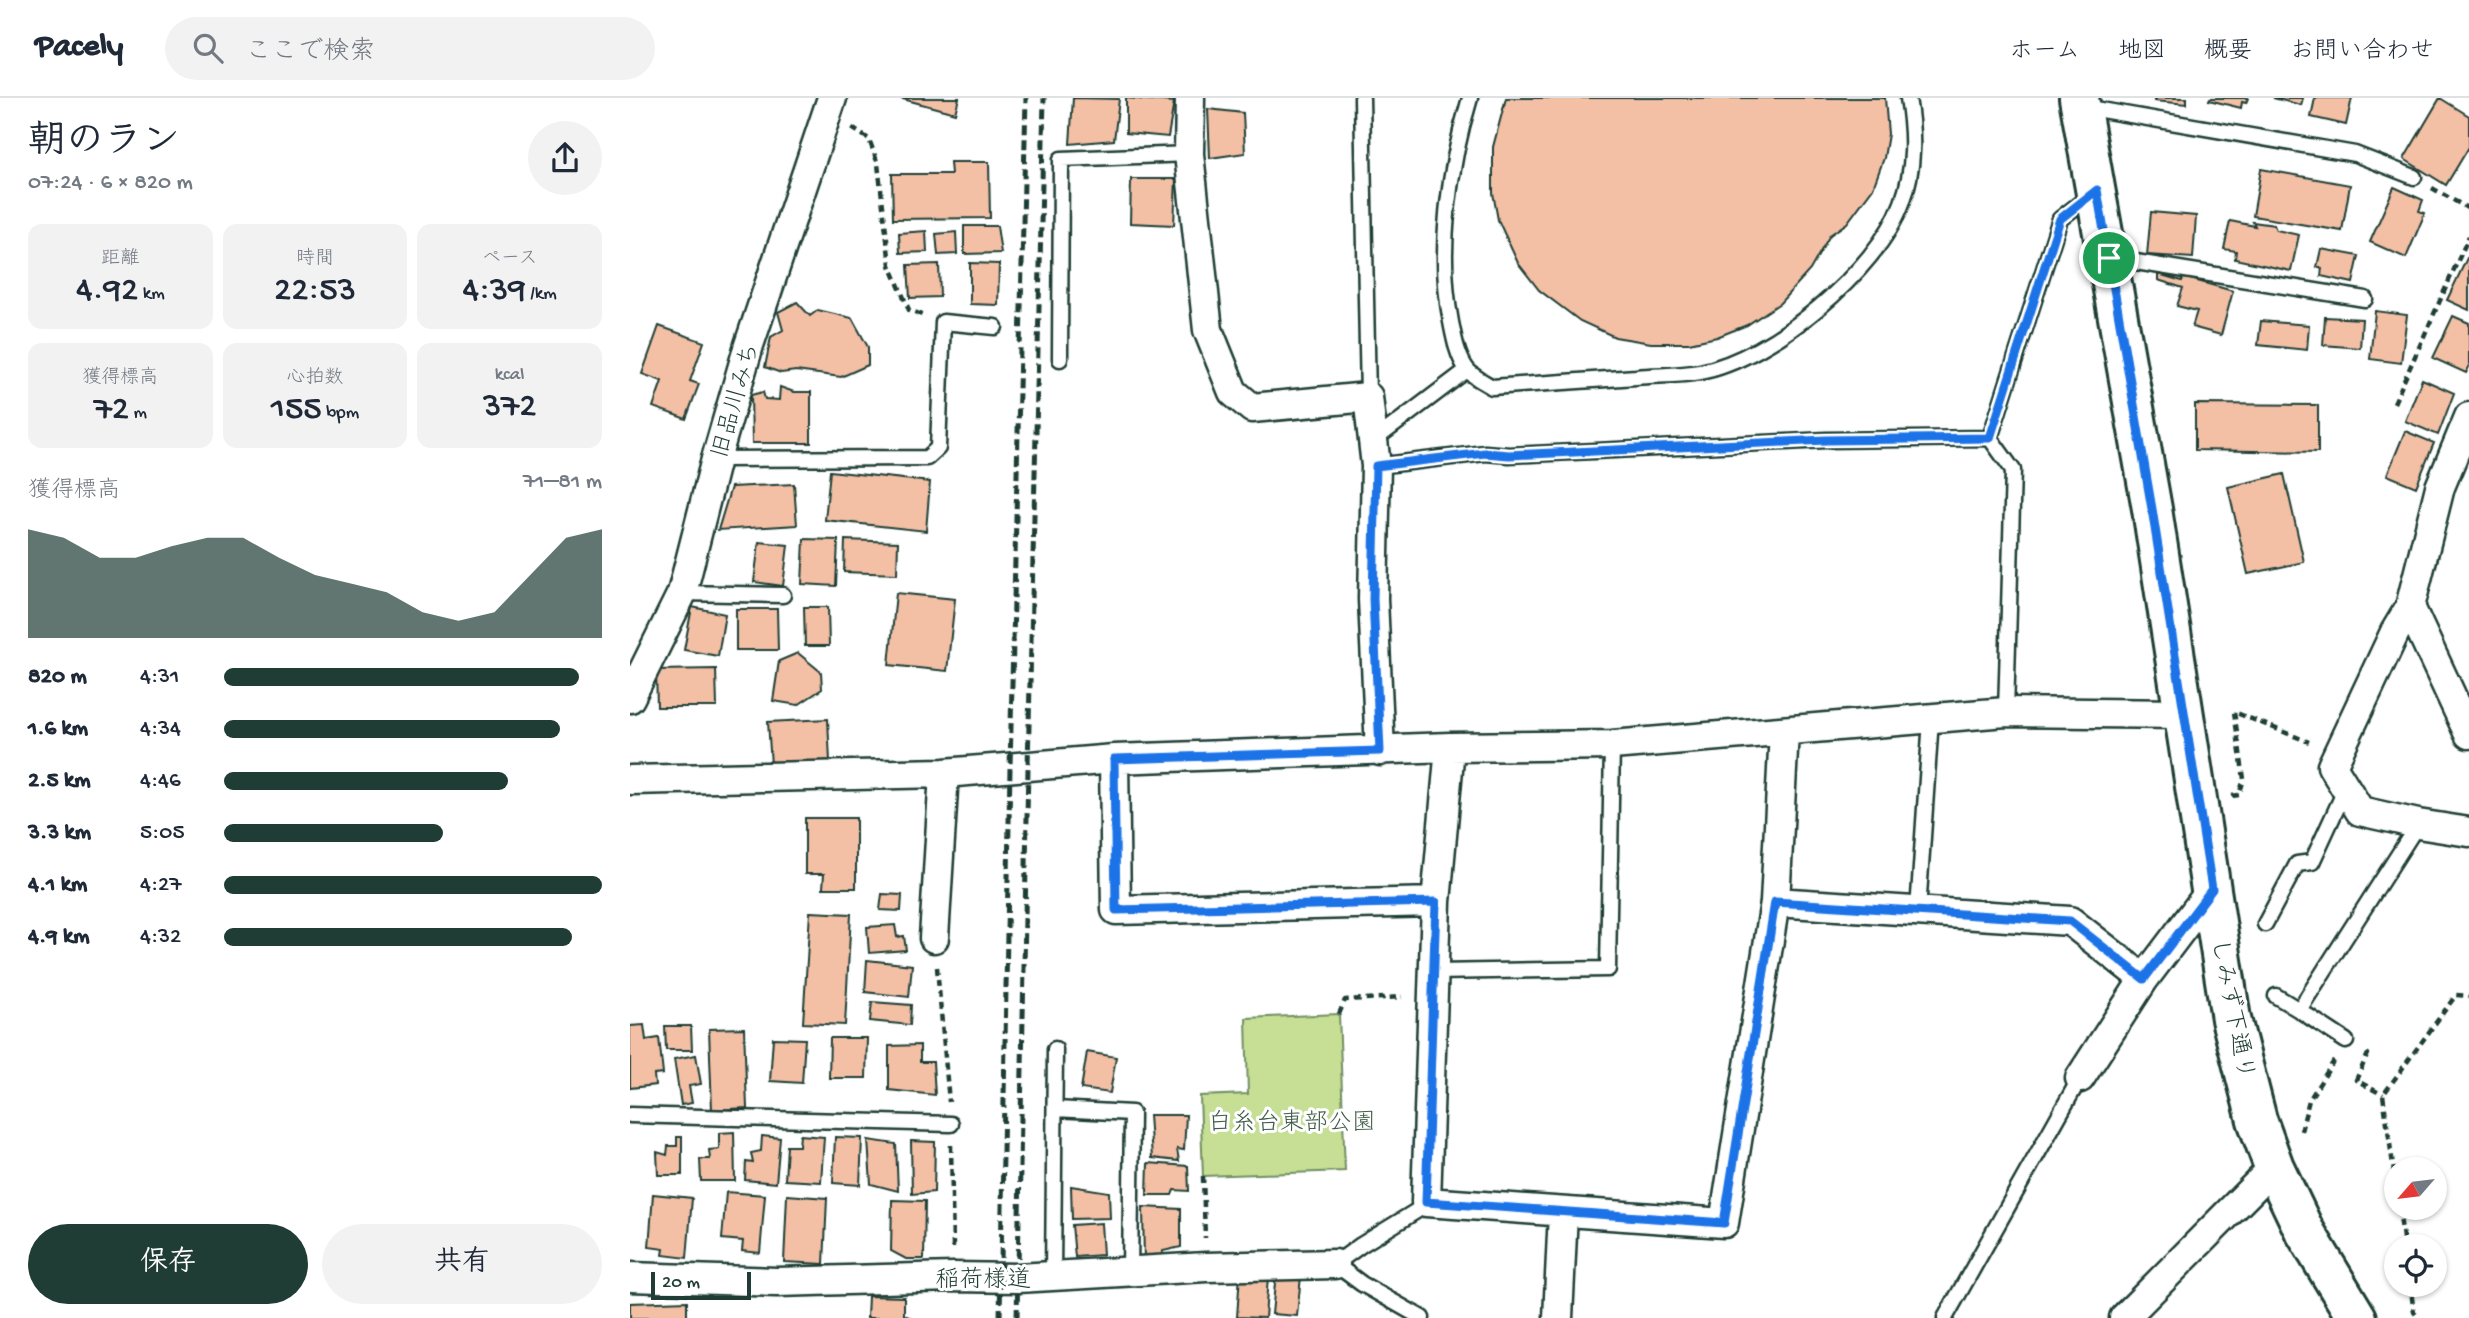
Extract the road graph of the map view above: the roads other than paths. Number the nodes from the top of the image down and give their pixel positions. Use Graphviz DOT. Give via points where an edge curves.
graph roads {
  1 [pos="1190,98"];
  2 [pos="1362,98"];
  3 [pos="1470,98"];
  4 [pos="1908,98"];
  5 [pos="2080,102"];
  6 [pos="830,106"];
  7 [pos="1189,154"];
  8 [pos="2414,177"];
  9 [pos="2097,190"];
  10 [pos="2109,258"];
  11 [pos="2365,299"];
  12 [pos="995,327"];
  13 [pos="1060,359"];
  14 [pos="1467,370"];
  15 [pos="1368,397"];
  16 [pos="2469,417"];
  17 [pos="1990,438"];
  18 [pos="1375,453"];
  19 [pos="716,459"];
  20 [pos="682,593"];
  21 [pos="783,595"];
  22 [pos="2410,607"];
  23 [pos="630,698"];
  24 [pos="2006,712"];
  25 [pos="2184,714"];
  26 [pos="1931,719"];
  27 [pos="1784,731"];
  28 [pos="2469,734"];
  29 [pos="1612,745"];
  30 [pos="1450,747"];
  31 [pos="1380,751"];
  32 [pos="1114,759"];
  33 [pos="944,773"];
  34 [pos="630,780"];
  35 [pos="2346,787"];
  36 [pos="2418,824"];
  37 [pos="2469,832"];
  38 [pos="2212,889"];
  39 [pos="1436,902"];
  40 [pos="1775,902"];
  41 [pos="1918,911"];
  42 [pos="2265,924"];
  43 [pos="934,938"];
  44 [pos="2144,979"];
  45 [pos="1435,984"];
  46 [pos="2276,996"];
  47 [pos="2299,1010"];
  48 [pos="2346,1041"];
  49 [pos="1055,1049"];
  50 [pos="2080,1078"];
  51 [pos="1055,1109"];
  52 [pos="630,1115"];
  53 [pos="951,1124"];
  54 [pos="2287,1153"];
  55 [pos="1426,1202"];
  56 [pos="1563,1212"];
  57 [pos="1335,1264"];
  58 [pos="1130,1272"];
  59 [pos="630,1277"];
  60 [pos="1053,1277"];
  61 [pos="1422,1318"];
  62 [pos="1558,1318"];
  63 [pos="1945,1318"];
  64 [pos="2124,1318"];
  65 [pos="2357,1318"];
  1 -- 7 [label="street"];
  2 -- 15 [label="lane"];
  3 -- 14 [label="lane" via="1444,227 1446,298 1455,342"];
  4 -- 14 [label="lane" via="1913,156 1893,224 1864,264 1800,324 1752,354 1700,372 1492,387"];
  5 -- 8 [label="lane" via="2355,154"];
  5 -- 9 [label="street, しみず下通り"];
  6 -- 19 [label="street, 旧品川みち" via="749,345"];
  7 -- 13 [label="lane" via="1061,159"];
  7 -- 15 [label="street" via="1208,330 1233,393 1252,408"];
  9 -- 10 [label="street, しみず下通り"];
  9 -- 17 [label="lane" via="2060,219"];
  10 -- 11 [label="lane"];
  10 -- 25 [label="street, しみず下通り"];
  12 -- 19 [label="lane" via="943,322 938,447 927,458"];
  14 -- 18 [label="lane"];
  15 -- 18 [label="street"];
  16 -- 22 [label="street" via="2440,487"];
  17 -- 18 [label="lane" via="1826,440 1509,455"];
  17 -- 24 [label="lane" via="2013,470"];
  18 -- 31 [label="street" via="1373,599"];
  19 -- 20 [label="street, 旧品川みち"];
  20 -- 21 [label="lane"];
  20 -- 23 [label="street, 旧品川みち"];
  22 -- 28 [label="street"];
  22 -- 35 [label="street" via="2336,752 2332,766"];
  24 -- 25 [label="street"];
  24 -- 26 [label="street"];
  25 -- 38 [label="street, しみず下通り"];
  26 -- 27 [label="street"];
  26 -- 41 [label="lane"];
  27 -- 29 [label="street"];
  27 -- 40 [label="street"];
  29 -- 30 [label="street"];
  29 -- 45 [label="lane" via="1608,969"];
  30 -- 31 [label="street"];
  30 -- 39 [label="street"];
  31 -- 32 [label="street"];
  32 -- 33 [label="street"];
  32 -- 39 [label="street" via="1116,910"];
  33 -- 34 [label="street"];
  33 -- 43 [label="street"];
  35 -- 36 [label="street" via="2360,811"];
  35 -- 42 [label="lane" via="2312,862 2297,864"];
  36 -- 37 [label="street"];
  36 -- 47 [label="lane"];
  38 -- 44 [label="street"];
  38 -- 54 [label="street, しみず下通り" via="2231,1019 2257,1120"];
  39 -- 45 [label="street"];
  40 -- 41 [label="street"];
  40 -- 56 [label="street" via="1724,1223"];
  41 -- 44 [label="street" via="2070,921"];
  44 -- 50 [label="street"];
  45 -- 55 [label="street"];
  46 -- 47 [label="lane"];
  47 -- 48 [label="lane"];
  49 -- 51 [label="lane"];
  50 -- 63 [label="lane"];
  51 -- 58 [label="lane" via="1132,1113"];
  51 -- 60 [label="lane"];
  52 -- 53 [label="lane"];
  54 -- 64 [label="street"];
  54 -- 65 [label="street, しみず下通り" via="2304,1230"];
  55 -- 56 [label="street"];
  55 -- 57 [label="lane"];
  56 -- 62 [label="street"];
  57 -- 58 [label="street, 稲荷様道"];
  57 -- 61 [label="lane"];
  58 -- 60 [label="street, 稲荷様道"];
  59 -- 60 [label="street, 稲荷様道" via="777,1282"];
}
